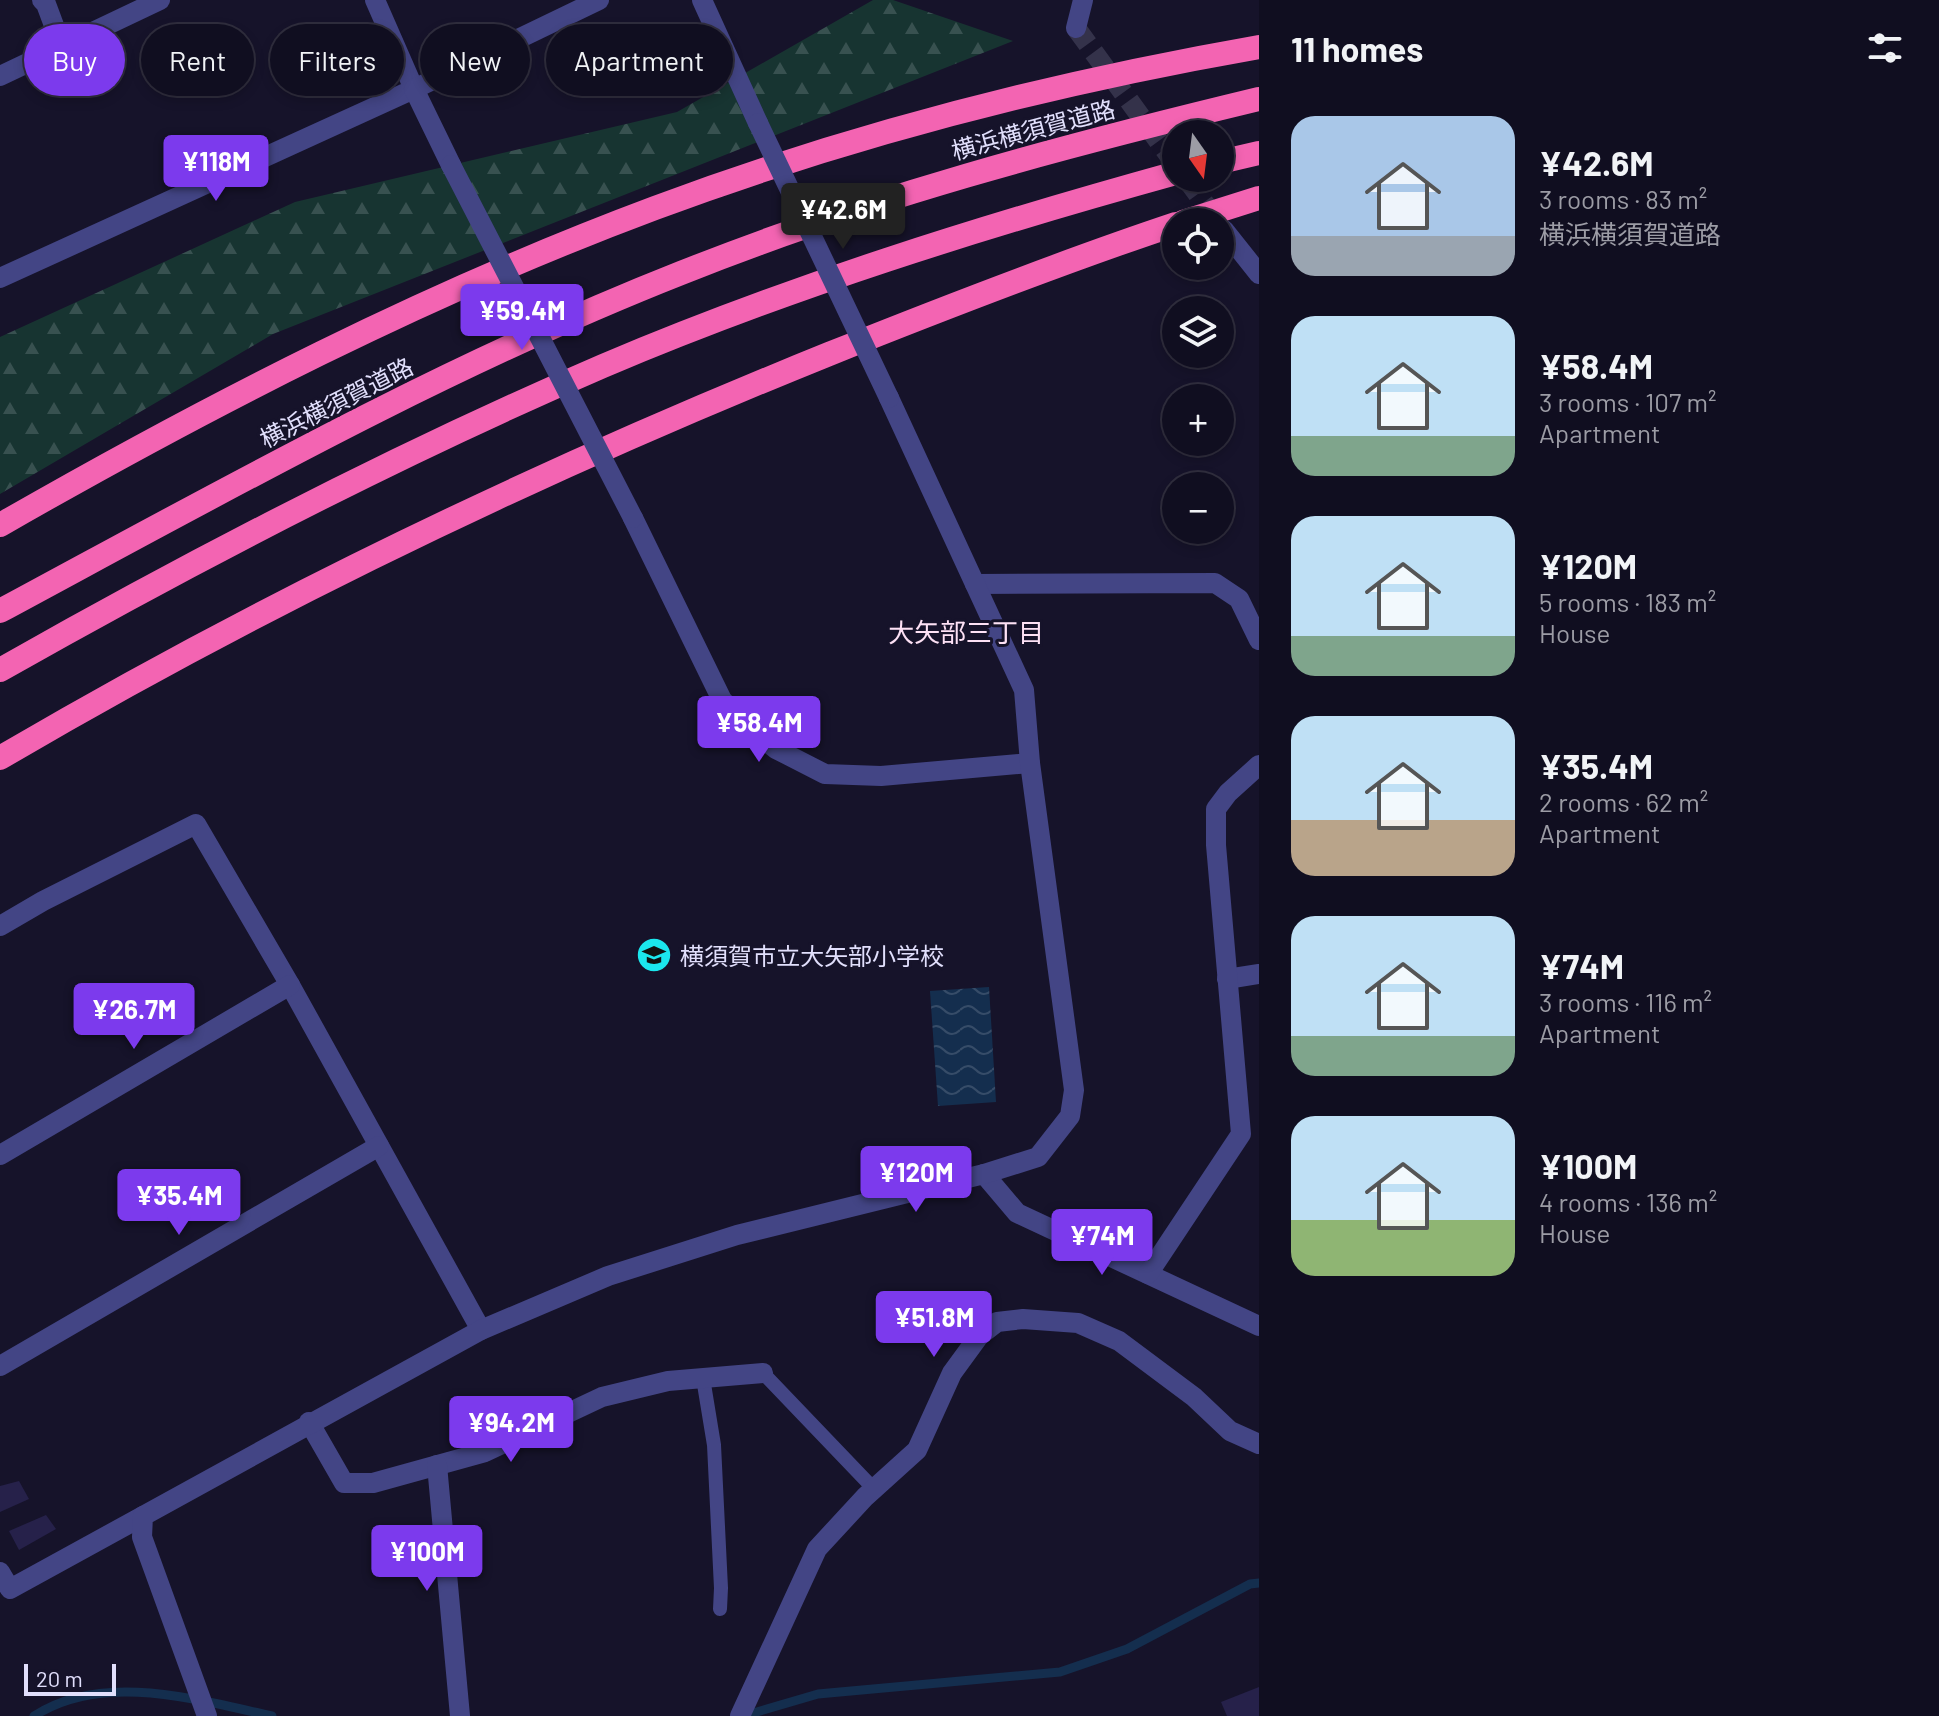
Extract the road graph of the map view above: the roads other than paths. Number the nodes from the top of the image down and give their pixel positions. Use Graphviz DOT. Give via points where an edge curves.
graph roads {
  1 [pos="42,0"];
  2 [pos="160,0"];
  3 [pos="375,0"];
  4 [pos="599,0"];
  5 [pos="702,0"];
  6 [pos="1083,0"];
  7 [pos="53,24"];
  8 [pos="110,24"];
  9 [pos="1076,28"];
  10 [pos="1259,47"];
  11 [pos="24,65"];
  12 [pos="0,76"];
  13 [pos="414,89"];
  14 [pos="1259,99"];
  15 [pos="1259,153"];
  16 [pos="1234,159"];
  17 [pos="1162,177"];
  18 [pos="1259,198"];
  19 [pos="1227,208"];
  20 [pos="1162,229"];
  21 [pos="1234,243"];
  22 [pos="1259,274"];
  23 [pos="0,278"];
  24 [pos="0,525"];
  25 [pos="975,584"];
  26 [pos="0,611"];
  27 [pos="1259,640"];
  28 [pos="0,670"];
  29 [pos="0,758"];
  30 [pos="1030,763"];
  31 [pos="1259,765"];
  32 [pos="0,926"];
  33 [pos="1259,974"];
  34 [pos="1227,979"];
  35 [pos="290,985"];
  36 [pos="379,1146"];
  37 [pos="0,1155"];
  38 [pos="984,1174"];
  39 [pos="1148,1274"];
  40 [pos="1259,1326"];
  41 [pos="481,1330"];
  42 [pos="0,1366"];
  43 [pos="763,1373"];
  44 [pos="703,1378"];
  45 [pos="309,1422"];
  46 [pos="1259,1444"];
  47 [pos="437,1465"];
  48 [pos="874,1489"];
  49 [pos="143,1516"];
  50 [pos="0,1572"];
  51 [pos="720,1609"];
  52 [pos="745,1707"];
  53 [pos="207,1716"];
  54 [pos="460,1716"];
  1 -- 7 [label="street"];
  2 -- 8 [label="street"];
  3 -- 13 [label="street"];
  4 -- 13 [label="street"];
  5 -- 25 [label="street, bridge"];
  6 -- 9 [label="street"];
  10 -- 24 [label="highway" via="1002,99 826,150 653,209 356,336 197,415"];
  11 -- 12 [label="street"];
  13 -- 23 [label="street"];
  13 -- 30 [label="street, bridge" via="722,700 776,749 825,774 881,776"];
  14 -- 26 [label="highway, 横浜横須賀道路" via="1037,155 859,208 683,272 569,319 352,423"];
  15 -- 16 [label="highway"];
  17 -- 28 [label="highway" via="830,278 603,366 286,514"];
  18 -- 19 [label="highway"];
  20 -- 29 [label="highway" via="915,319 541,478 262,614"];
  21 -- 22 [label="street"];
  25 -- 27 [label="street" via="1215,583 1239,599"];
  25 -- 30 [label="street" via="1024,690"];
  30 -- 38 [label="street" via="1074,1090 1070,1116 1038,1157"];
  31 -- 34 [label="street" via="1216,809"];
  32 -- 35 [label="street" via="196,824"];
  33 -- 34 [label="street"];
  34 -- 39 [label="street" via="1241,1134"];
  35 -- 36 [label="street"];
  35 -- 37 [label="street"];
  36 -- 41 [label="street"];
  36 -- 42 [label="street"];
  38 -- 39 [label="street" via="1017,1213"];
  38 -- 41 [label="street" via="737,1235 608,1276"];
  39 -- 40 [label="street"];
  41 -- 45 [label="street"];
  43 -- 44 [label="street"];
  43 -- 48 [label="lane"];
  44 -- 47 [label="street" via="602,1397 485,1452"];
  44 -- 51 [label="lane" via="714,1445"];
  45 -- 47 [label="street" via="344,1483 373,1483"];
  45 -- 49 [label="street"];
  46 -- 48 [label="street" via="1230,1431 1119,1341 1078,1323 997,1322 979,1336 952,1373 917,1450"];
  47 -- 54 [label="street"];
  48 -- 52 [label="street" via="817,1549"];
  49 -- 50 [label="street" via="10,1589"];
  49 -- 53 [label="street" via="142,1537"];
}
